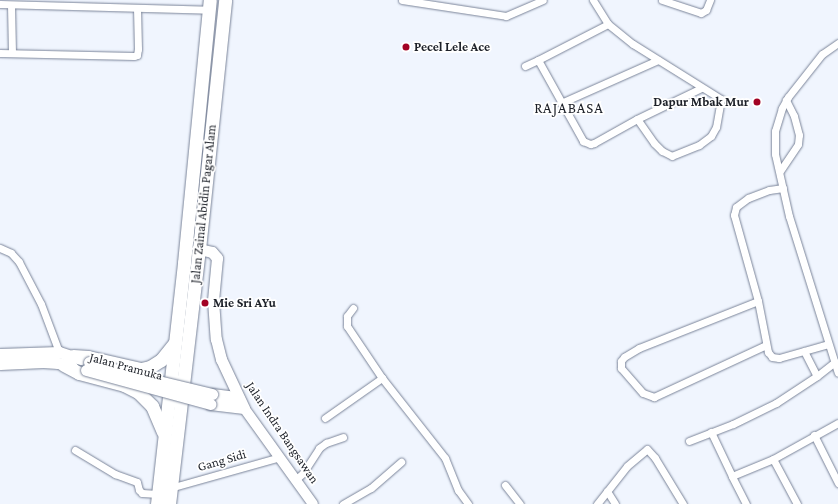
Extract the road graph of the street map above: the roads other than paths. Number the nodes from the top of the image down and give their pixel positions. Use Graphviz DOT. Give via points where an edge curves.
graph roads {
  1 [pos="225,0"];
  2 [pos="402,0"];
  3 [pos="544,0"];
  4 [pos="593,0"];
  5 [pos="662,0"];
  6 [pos="710,0"];
  7 [pos="0,4"];
  8 [pos="11,4"];
  9 [pos="209,5"];
  10 [pos="137,8"];
  11 [pos="608,24"];
  12 [pos="838,43"];
  13 [pos="0,53"];
  14 [pos="12,53"];
  15 [pos="538,60"];
  16 [pos="658,60"];
  17 [pos="525,66"];
  18 [pos="701,88"];
  19 [pos="786,100"];
  20 [pos="561,103"];
  21 [pos="637,119"];
  22 [pos="780,171"];
  23 [pos="783,188"];
  24 [pos="0,248"];
  25 [pos="199,249"];
  26 [pos="758,301"];
  27 [pos="353,308"];
  28 [pos="175,341"];
  29 [pos="828,344"];
  30 [pos="766,345"];
  31 [pos="804,351"];
  32 [pos="59,352"];
  33 [pos="0,354"];
  34 [pos="69,360"];
  35 [pos="834,362"];
  36 [pos="0,364"];
  37 [pos="141,369"];
  38 [pos="838,373"];
  39 [pos="817,376"];
  40 [pos="382,378"];
  41 [pos="138,392"];
  42 [pos="238,398"];
  43 [pos="211,399"];
  44 [pos="244,408"];
  45 [pos="325,418"];
  46 [pos="838,423"];
  47 [pos="711,432"];
  48 [pos="164,435"];
  49 [pos="814,435"];
  50 [pos="343,437"];
  51 [pos="689,441"];
  52 [pos="75,450"];
  53 [pos="280,457"];
  54 [pos="773,459"];
  55 [pos="401,462"];
  56 [pos="732,476"];
  57 [pos="295,480"];
  58 [pos="838,483"];
  59 [pos="505,486"];
  60 [pos="170,488"];
  61 [pos="607,491"];
  62 [pos="157,499"];
  63 [pos="169,504"];
  64 [pos="313,504"];
  65 [pos="342,504"];
  66 [pos="468,504"];
  67 [pos="520,504"];
  68 [pos="597,504"];
  69 [pos="615,504"];
  70 [pos="683,504"];
  71 [pos="746,504"];
  72 [pos="796,504"];
  1 -- 25 [label="highway, Jalan Zainal Abidin Pagar Alam"];
  2 -- 3 [label="street" via="506,16"];
  4 -- 11 [label="street"];
  5 -- 6 [label="street" via="700,14 706,10"];
  7 -- 8 [label="street"];
  8 -- 10 [label="street"];
  8 -- 14 [label="street"];
  9 -- 10 [label="street"];
  9 -- 28 [label="highway, Jalan Zainal Abidin Pagar Alam"];
  10 -- 14 [label="street" via="138,49 134,56"];
  11 -- 15 [label="street"];
  11 -- 16 [label="street" via="632,44"];
  12 -- 19 [label="street" via="822,54"];
  13 -- 14 [label="street"];
  15 -- 17 [label="street"];
  15 -- 20 [label="street"];
  16 -- 18 [label="street"];
  16 -- 20 [label="street"];
  18 -- 21 [label="street"];
  18 -- 21 [label="street" via="722,99 716,127 711,136 686,152 672,156 662,151"];
  19 -- 22 [label="street" via="775,131 775,154"];
  19 -- 22 [label="street" via="799,135 798,144"];
  20 -- 21 [label="street" via="583,141 590,144"];
  22 -- 23 [label="street"];
  23 -- 26 [label="street" via="748,198 736,207 734,215"];
  23 -- 29 [label="street"];
  24 -- 32 [label="street" via="11,253 19,262 40,304"];
  25 -- 42 [label="main road, Jalan Indra Bangsawan" via="212,252 217,258 213,300 216,339 221,359"];
  25 -- 60 [label="highway, Jalan Zainal Abidin Pagar Alam"];
  26 -- 30 [label="street"];
  26 -- 30 [label="street" via="639,348 624,357 621,368 644,393 654,397"];
  27 -- 40 [label="street" via="347,316 347,326"];
  28 -- 37 [label="highway" via="161,360"];
  28 -- 48 [label="highway, Jalan Zainal Abidin Pagar Alam"];
  29 -- 31 [label="street"];
  29 -- 35 [label="street"];
  30 -- 31 [label="street" via="772,357 780,358"];
  31 -- 39 [label="street"];
  32 -- 33 [label="main road, Jalan Pramuka"];
  32 -- 34 [label="main road, Jalan Pramuka"];
  34 -- 36 [label="main road, Jalan Pramuka"];
  34 -- 37 [label="highway" via="88,357"];
  34 -- 41 [label="highway" via="79,372 124,385"];
  34 -- 43 [label="main road, Jalan Pramuka, bridge" via="150,379"];
  35 -- 38 [label="street"];
  35 -- 39 [label="street"];
  37 -- 41 [label="highway" via="146,372 150,381 146,389"];
  39 -- 47 [label="street" via="776,403"];
  40 -- 45 [label="street"];
  40 -- 66 [label="street" via="445,458 458,490"];
  41 -- 48 [label="highway" via="154,408"];
  42 -- 43 [label="main road, Jalan Pramuka"];
  42 -- 44 [label="main road, Jalan Indra Bangsawan"];
  43 -- 44 [label="main road, Jalan Pramuka"];
  44 -- 53 [label="street, Jalan Indra Bangsawan"];
  46 -- 49 [label="street"];
  47 -- 51 [label="street"];
  47 -- 56 [label="street"];
  48 -- 62 [label="highway, Jalan Zainal Abidin Pagar Alam"];
  49 -- 54 [label="street"];
  49 -- 58 [label="street"];
  50 -- 57 [label="street" via="319,448 303,473"];
  52 -- 62 [label="street" via="115,474 138,482 142,493"];
  53 -- 57 [label="street, Jalan Indra Bangsawan"];
  53 -- 60 [label="street, Gang Sidi"];
  54 -- 56 [label="street"];
  54 -- 72 [label="street"];
  55 -- 65 [label="street" via="371,488"];
  56 -- 71 [label="street"];
  57 -- 64 [label="street, Jalan Indra Bangsawan"];
  59 -- 67 [label="street"];
  60 -- 63 [label="highway, Jalan Zainal Abidin Pagar Alam"];
  61 -- 68 [label="street"];
  61 -- 69 [label="street"];
  61 -- 70 [label="street" via="627,466 647,449"];
}
